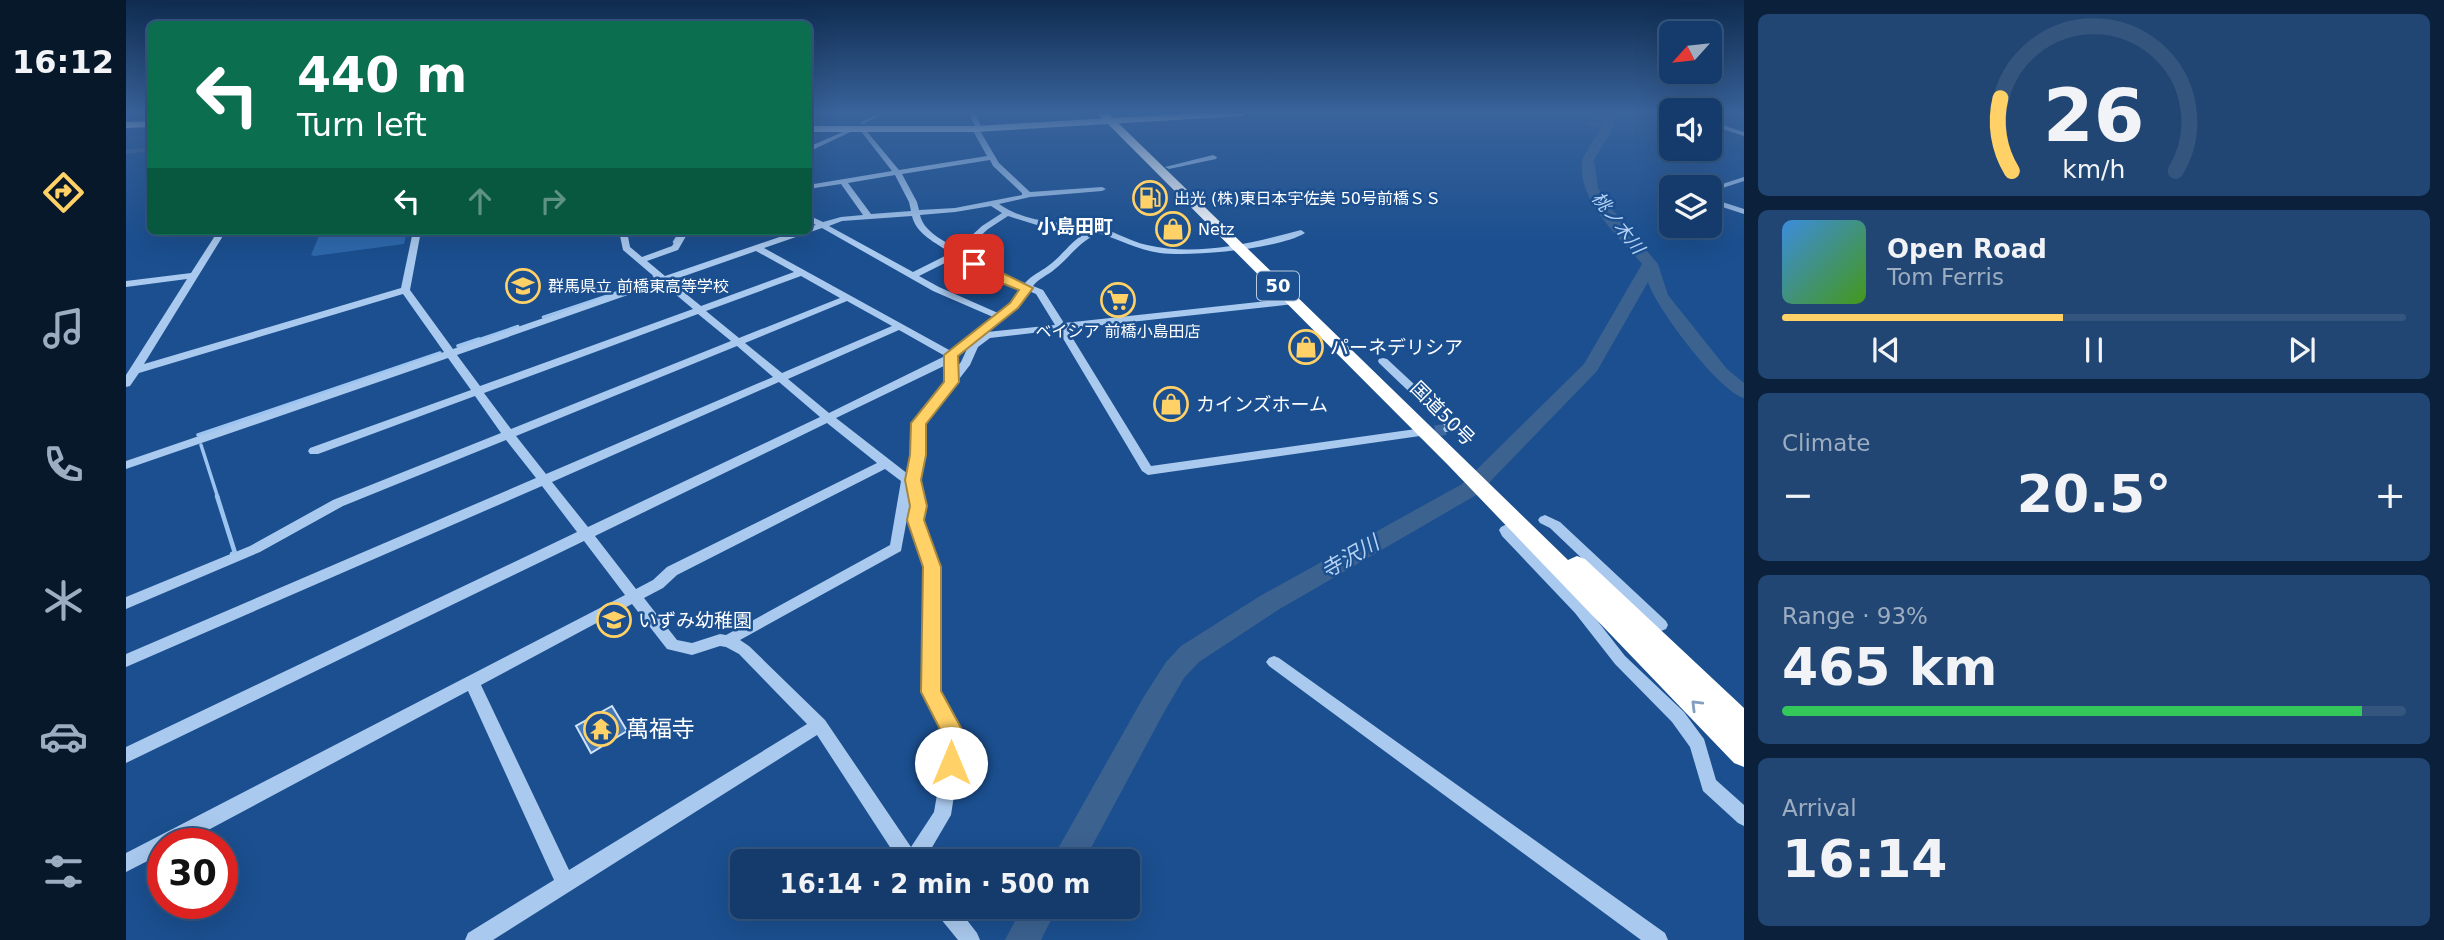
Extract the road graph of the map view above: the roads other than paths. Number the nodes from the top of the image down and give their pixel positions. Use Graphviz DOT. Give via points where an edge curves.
graph roads {
  1 [pos="883,157"];
  2 [pos="992,157"];
  3 [pos="1152,157"];
  4 [pos="1157,157"];
  5 [pos="1213,157"];
  6 [pos="1169,167"];
  7 [pos="898,173"];
  8 [pos="1744,179"];
  9 [pos="843,182"];
  10 [pos="812,186"];
  11 [pos="1722,186"];
  12 [pos="1101,189"];
  13 [pos="1026,195"];
  14 [pos="992,203"];
  15 [pos="1722,204"];
  16 [pos="1744,212"];
  17 [pos="915,214"];
  18 [pos="1006,214"];
  19 [pos="869,217"];
  20 [pos="812,219"];
  21 [pos="825,224"];
  22 [pos="1097,225"];
  23 [pos="812,228"];
  24 [pos="1301,233"];
  25 [pos="220,235"];
  26 [pos="416,235"];
  27 [pos="624,235"];
  28 [pos="683,235"];
  29 [pos="793,235"];
  30 [pos="1245,247"];
  31 [pos="758,248"];
  32 [pos="956,253"];
  33 [pos="642,260"];
  34 [pos="800,273"];
  35 [pos="195,275"];
  36 [pos="914,275"];
  37 [pos="665,280"];
  38 [pos="126,284"];
  39 [pos="1027,288"];
  40 [pos="405,290"];
  41 [pos="845,299"];
  42 [pos="1294,300"];
  43 [pos="700,310"];
  44 [pos="1000,317"];
  45 [pos="1061,326"];
  46 [pos="898,327"];
  47 [pos="738,342"];
  48 [pos="449,354"];
  49 [pos="951,355"];
  50 [pos="1383,361"];
  51 [pos="136,370"];
  52 [pos="779,378"];
  53 [pos="951,382"];
  54 [pos="126,384"];
  55 [pos="477,391"];
  56 [pos="827,417"];
  57 [pos="1449,429"];
  58 [pos="1416,433"];
  59 [pos="509,435"];
  60 [pos="314,451"];
  61 [pos="1458,456"];
  62 [pos="886,463"];
  63 [pos="126,466"];
  64 [pos="544,480"];
  65 [pos="910,480"];
  66 [pos="1494,491"];
  67 [pos="1545,520"];
  68 [pos="1508,528"];
  69 [pos="585,533"];
  70 [pos="632,597"];
  71 [pos="126,603"];
  72 [pos="1661,625"];
  73 [pos="729,641"];
  74 [pos="126,660"];
  75 [pos="1274,662"];
  76 [pos="471,681"];
  77 [pos="819,725"];
  78 [pos="1744,726"];
  79 [pos="1744,754"];
  80 [pos="126,755"];
  81 [pos="1744,817"];
  82 [pos="903,849"];
  83 [pos="919,849"];
  84 [pos="126,863"];
  85 [pos="565,882"];
  86 [pos="954,919"];
  87 [pos="475,940"];
  88 [pos="971,940"];
  89 [pos="1658,940"];
  1 -- 7 [label="street"];
  2 -- 7 [label="street"];
  2 -- 13 [label="street"];
  3 -- 30 [label="highway, 国道50号 / 50"];
  4 -- 6 [label="highway, 国道50号 / 50"];
  5 -- 6 [label="street"];
  6 -- 30 [label="highway, 国道50号 / 50"];
  7 -- 9 [label="street"];
  7 -- 17 [label="street"];
  8 -- 11 [label="street"];
  9 -- 10 [label="street"];
  9 -- 19 [label="street"];
  12 -- 13 [label="street"];
  13 -- 14 [label="street"];
  14 -- 17 [label="street"];
  14 -- 18 [label="street"];
  15 -- 16 [label="street"];
  17 -- 19 [label="street"];
  17 -- 32 [label="street" via="929,235"];
  18 -- 22 [label="street" via="1044,225"];
  18 -- 32 [label="street"];
  19 -- 21 [label="street"];
  20 -- 21 [label="street"];
  21 -- 23 [label="street"];
  21 -- 36 [label="street"];
  22 -- 30 [label="street" via="1161,250"];
  22 -- 39 [label="street"];
  24 -- 30 [label="street"];
  25 -- 35 [label="street"];
  26 -- 40 [label="street"];
  27 -- 33 [label="street" via="626,248"];
  28 -- 33 [label="street" via="675,248"];
  29 -- 31 [label="street"];
  30 -- 42 [label="highway, 国道50号 / 50"];
  30 -- 61 [label="highway, 国道50号 / 50"];
  31 -- 34 [label="street"];
  31 -- 37 [label="street"];
  32 -- 36 [label="street"];
  32 -- 39 [label="street"];
  33 -- 37 [label="street"];
  34 -- 41 [label="street"];
  34 -- 43 [label="street"];
  35 -- 38 [label="street"];
  35 -- 51 [label="street"];
  36 -- 44 [label="street"];
  37 -- 43 [label="street"];
  37 -- 48 [label="street"];
  39 -- 44 [label="street"];
  39 -- 45 [label="street" via="1040,292"];
  40 -- 48 [label="street"];
  40 -- 51 [label="street"];
  41 -- 46 [label="street"];
  41 -- 47 [label="street"];
  42 -- 45 [label="street"];
  42 -- 61 [label="highway, 国道50号 / 50"];
  43 -- 47 [label="street"];
  43 -- 55 [label="street"];
  44 -- 49 [label="street"];
  45 -- 53 [label="street" via="987,335 973,346"];
  45 -- 58 [label="street" via="1147,471"];
  46 -- 49 [label="street"];
  46 -- 52 [label="street"];
  47 -- 52 [label="street"];
  47 -- 59 [label="street"];
  48 -- 55 [label="street"];
  48 -- 63 [label="street"];
  49 -- 53 [label="street"];
  49 -- 56 [label="street"];
  50 -- 57 [label="street" via="1454,428"];
  51 -- 54 [label="street"];
  52 -- 56 [label="street"];
  52 -- 64 [label="street"];
  53 -- 65 [label="street" via="919,423 918,455"];
  55 -- 59 [label="street"];
  55 -- 60 [label="street"];
  56 -- 62 [label="street"];
  56 -- 69 [label="street"];
  59 -- 64 [label="street"];
  59 -- 71 [label="street" via="338,503 255,549"];
  61 -- 66 [label="highway, 国道50号 / 50"];
  62 -- 65 [label="street"];
  62 -- 70 [label="street" via="673,571"];
  64 -- 69 [label="street"];
  64 -- 74 [label="street"];
  65 -- 73 [label="street" via="896,548"];
  65 -- 83 [label="street" via="919,506 916,520 932,567 931,692 955,737 942,815"];
  66 -- 78 [label="highway, 国道50号 / 50"];
  79 -- 66 [label="highway, 国道50号 / 50, one-way"];
  67 -- 72 [label="street"];
  68 -- 81 [label="street" via="1507,533 1580,609 1620,660 1678,717 1698,744 1709,785"];
  69 -- 70 [label="street"];
  69 -- 80 [label="street"];
  70 -- 73 [label="street" via="672,645 692,649"];
  70 -- 76 [label="street"];
  73 -- 77 [label="street" via="744,650"];
  75 -- 89 [label="street"];
  76 -- 84 [label="street"];
  76 -- 85 [label="street"];
  77 -- 82 [label="street"];
  77 -- 85 [label="street"];
  85 -- 87 [label="street"];
  86 -- 88 [label="street"];
}
